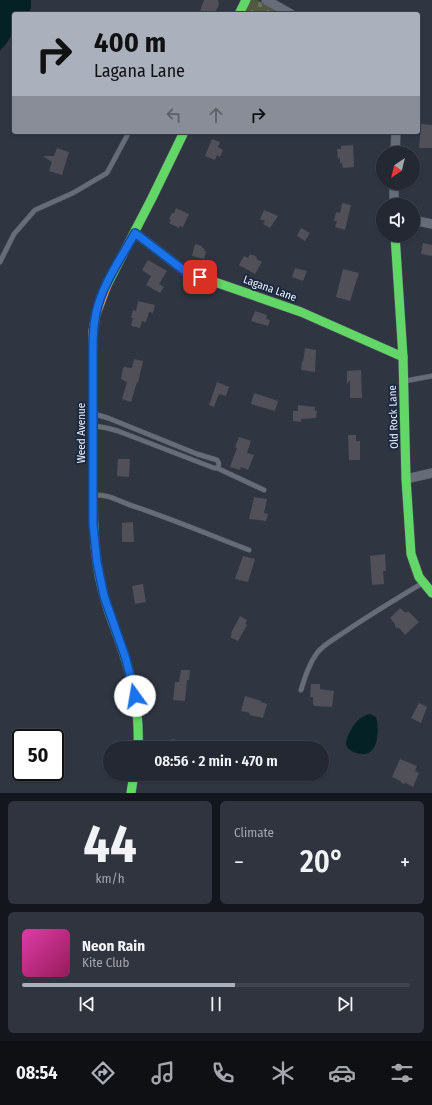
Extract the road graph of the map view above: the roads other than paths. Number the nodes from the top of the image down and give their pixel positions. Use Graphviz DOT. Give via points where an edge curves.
graph roads {
  1 [pos="246,0"];
  2 [pos="266,0"];
  3 [pos="241,12"];
  4 [pos="287,12"];
  5 [pos="128,134"];
  6 [pos="183,134"];
  7 [pos="396,134"];
  8 [pos="395,146"];
  9 [pos="420,221"];
  10 [pos="432,224"];
  11 [pos="135,233"];
  12 [pos="395,242"];
  13 [pos="0,262"];
  14 [pos="403,357"];
  15 [pos="432,376"];
  16 [pos="404,382"];
  17 [pos="93,414"];
  18 [pos="93,426"];
  19 [pos="217,468"];
  20 [pos="432,473"];
  21 [pos="406,479"];
  22 [pos="264,490"];
  23 [pos="93,495"];
  24 [pos="249,550"];
  25 [pos="423,583"];
  26 [pos="432,593"];
  27 [pos="301,690"];
  28 [pos="138,741"];
  29 [pos="133,781"];
  30 [pos="131,793"];
  1 -- 3 [label="main road"];
  2 -- 4 [label="street"];
  5 -- 13 [label="lane" via="107,173 73,193 35,210 14,234"];
  6 -- 11 [label="main road, Weed Avenue"];
  7 -- 8 [label="street"];
  9 -- 10 [label="street"];
  11 -- 14 [label="main road, Lagana Lane" via="186,272 301,312"];
  11 -- 17 [label="main road, Weed Avenue" via="105,288 96,314 93,331"];
  12 -- 14 [label="main road, Old Rock Lane"];
  14 -- 16 [label="main road, Old Rock Lane"];
  15 -- 16 [label="lane"];
  16 -- 21 [label="main road, Old Rock Lane"];
  17 -- 18 [label="main road, Weed Avenue"];
  17 -- 19 [label="lane" via="217,460"];
  18 -- 19 [label="lane" via="118,431"];
  18 -- 23 [label="main road, Weed Avenue"];
  19 -- 22 [label="lane"];
  20 -- 21 [label="street"];
  21 -- 25 [label="main road, Old Rock Lane" via="411,554"];
  23 -- 24 [label="lane" via="101,494 114,498"];
  23 -- 28 [label="main road, Weed Avenue" via="97,562 104,596 126,659 134,692 138,713"];
  25 -- 26 [label="main road, Old Rock Lane"];
  25 -- 27 [label="lane" via="375,611 325,645 311,663"];
  29 -- 30 [label="main road"];
}
